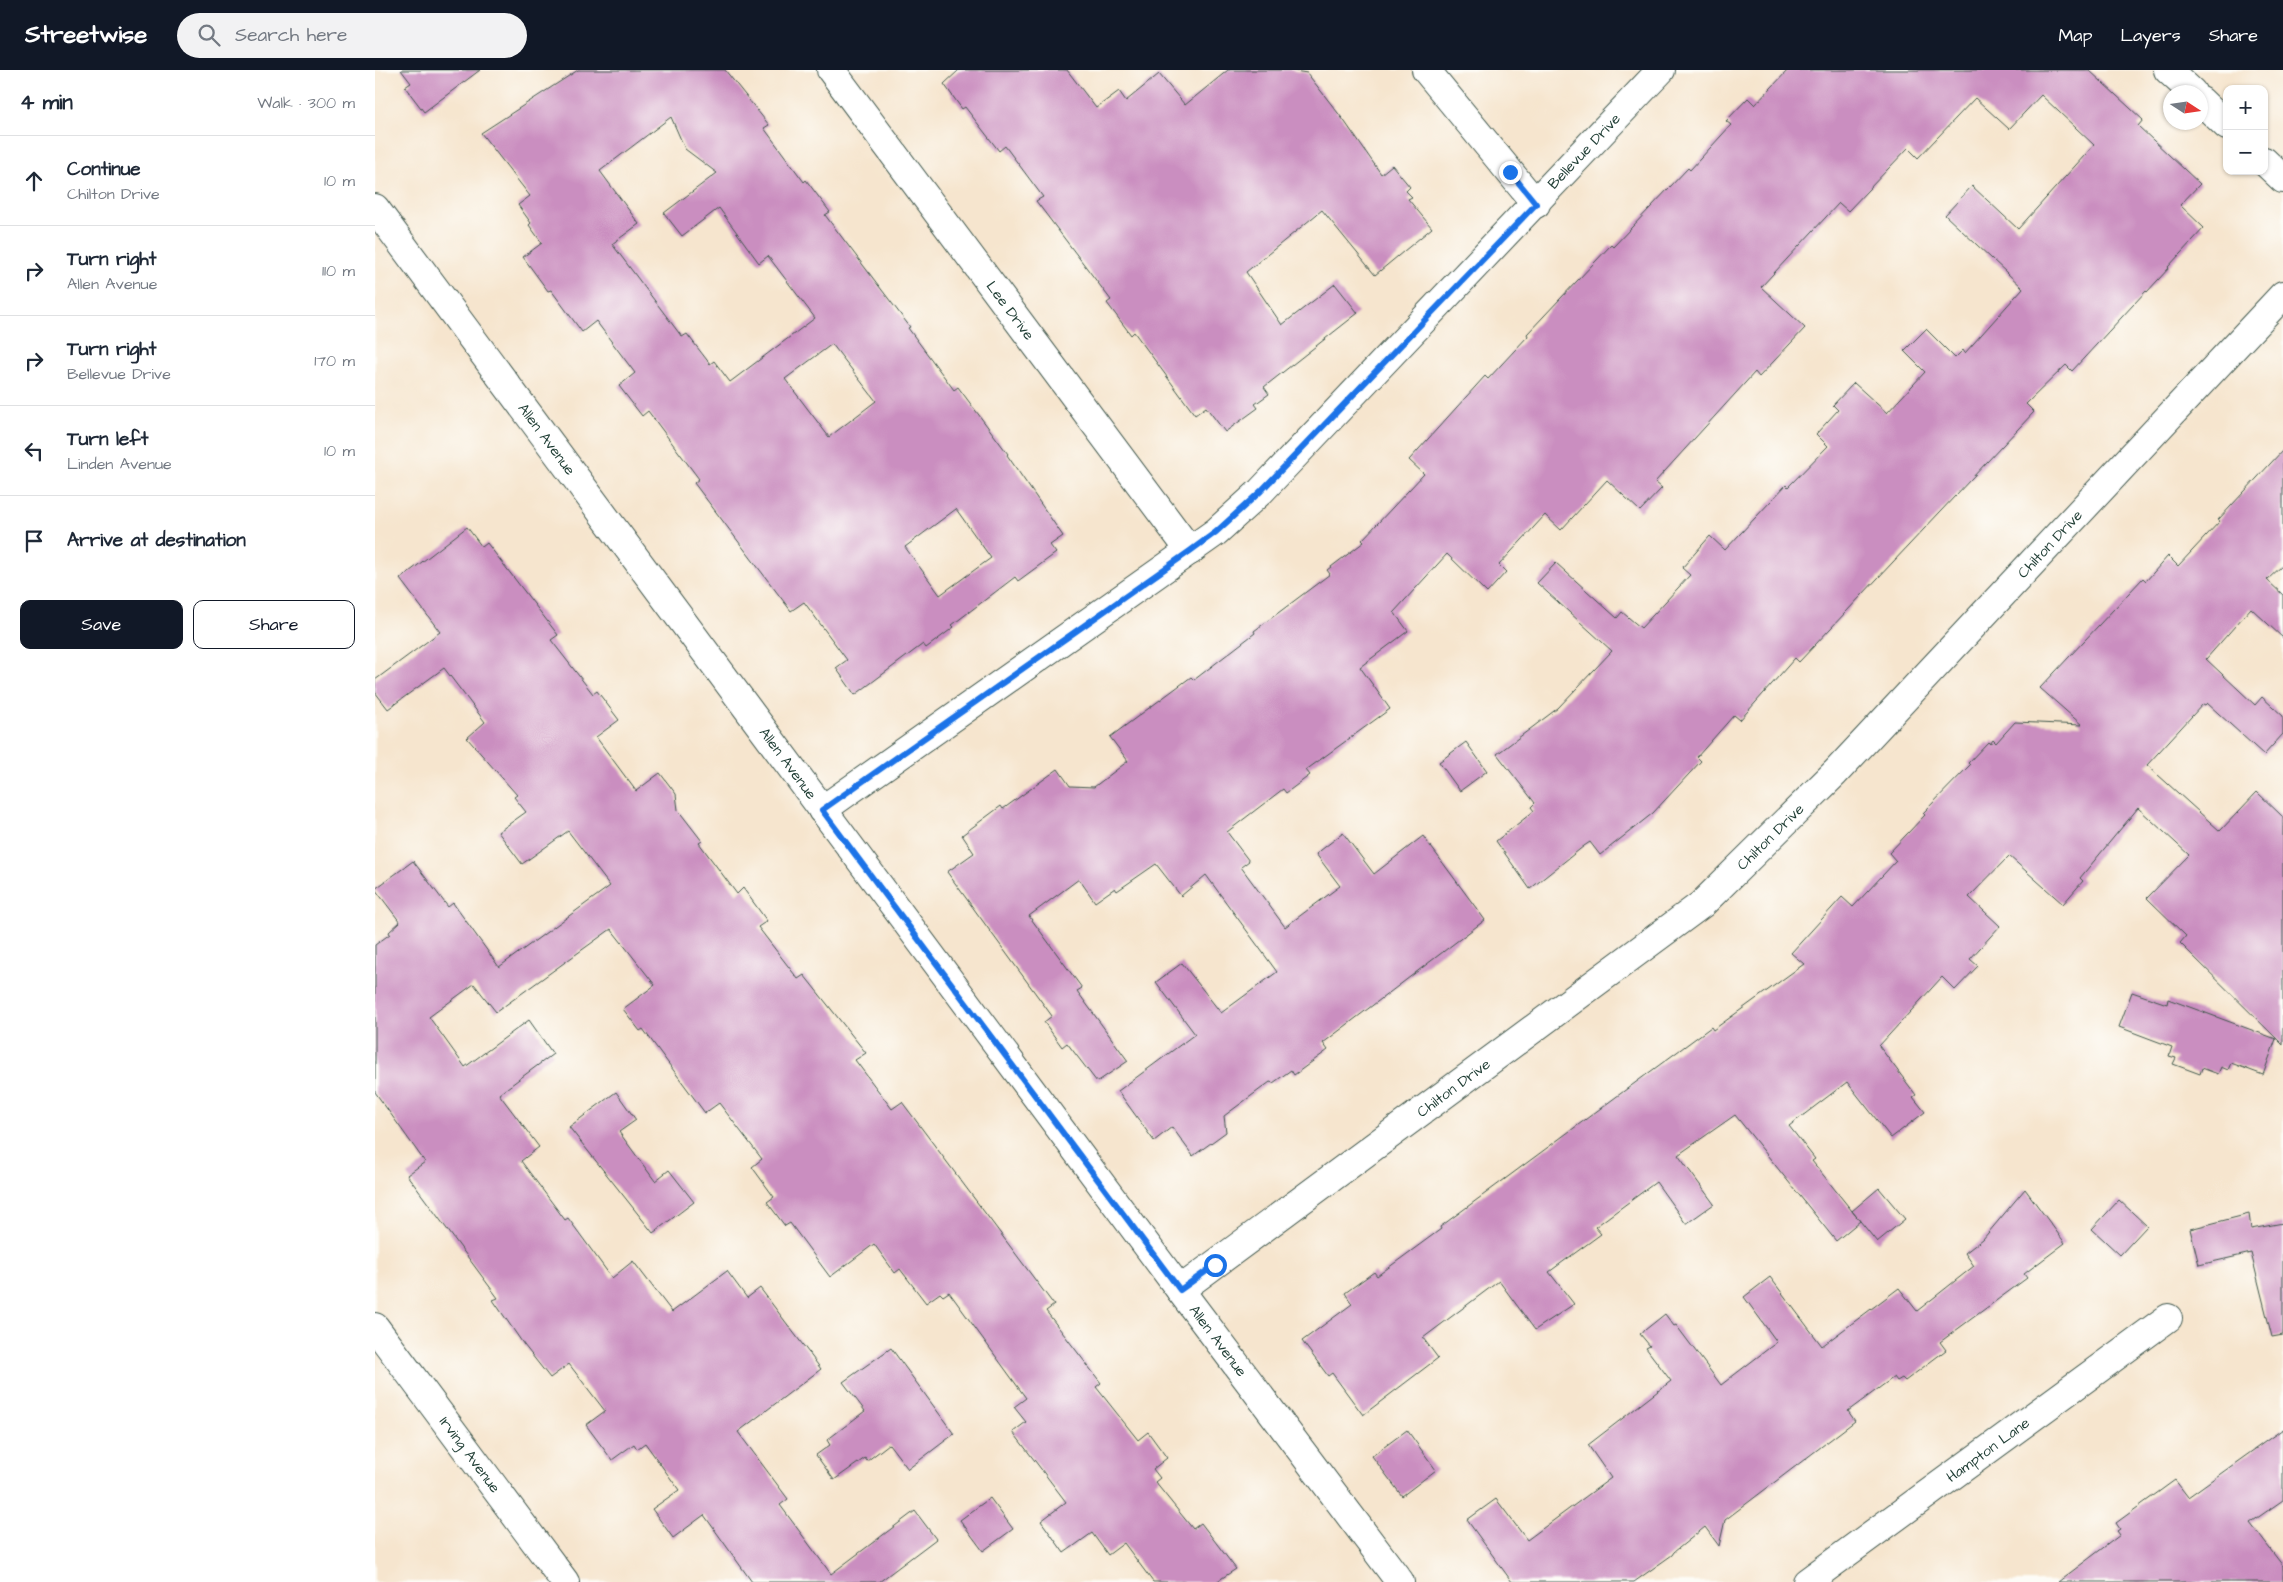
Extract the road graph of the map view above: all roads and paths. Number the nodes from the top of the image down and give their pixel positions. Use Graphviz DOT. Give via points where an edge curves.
graph roads {
  1 [pos="831,70"];
  2 [pos="1426,70"];
  3 [pos="1661,70"];
  4 [pos="2168,70"];
  5 [pos="2184,85"];
  6 [pos="2208,108"];
  7 [pos="2223,122"];
  8 [pos="2268,165"];
  9 [pos="2283,179"];
  10 [pos="1536,204"];
  11 [pos="375,208"];
  12 [pos="2283,296"];
  13 [pos="1190,551"];
  14 [pos="822,810"];
  15 [pos="1180,1290"];
  16 [pos="2168,1318"];
  17 [pos="375,1327"];
  18 [pos="565,1582"];
  19 [pos="1400,1582"];
  20 [pos="1807,1582"];
  1 -- 13 [label="street, Lee Drive"];
  2 -- 10 [label="street"];
  3 -- 10 [label="street, Bellevue Drive"];
  4 -- 5 [label="street"];
  6 -- 7 [label="street"];
  8 -- 9 [label="street"];
  10 -- 13 [label="street, Bellevue Drive" via="1261,491"];
  11 -- 14 [label="street, Allen Avenue"];
  12 -- 15 [label="street, Chilton Drive" via="1835,773 1703,904"];
  13 -- 14 [label="street, Bellevue Drive"];
  14 -- 15 [label="street, Allen Avenue"];
  15 -- 19 [label="street, Allen Avenue"];
  16 -- 20 [label="street, Hampton Lane"];
  17 -- 18 [label="street, Irving Avenue"];
}
